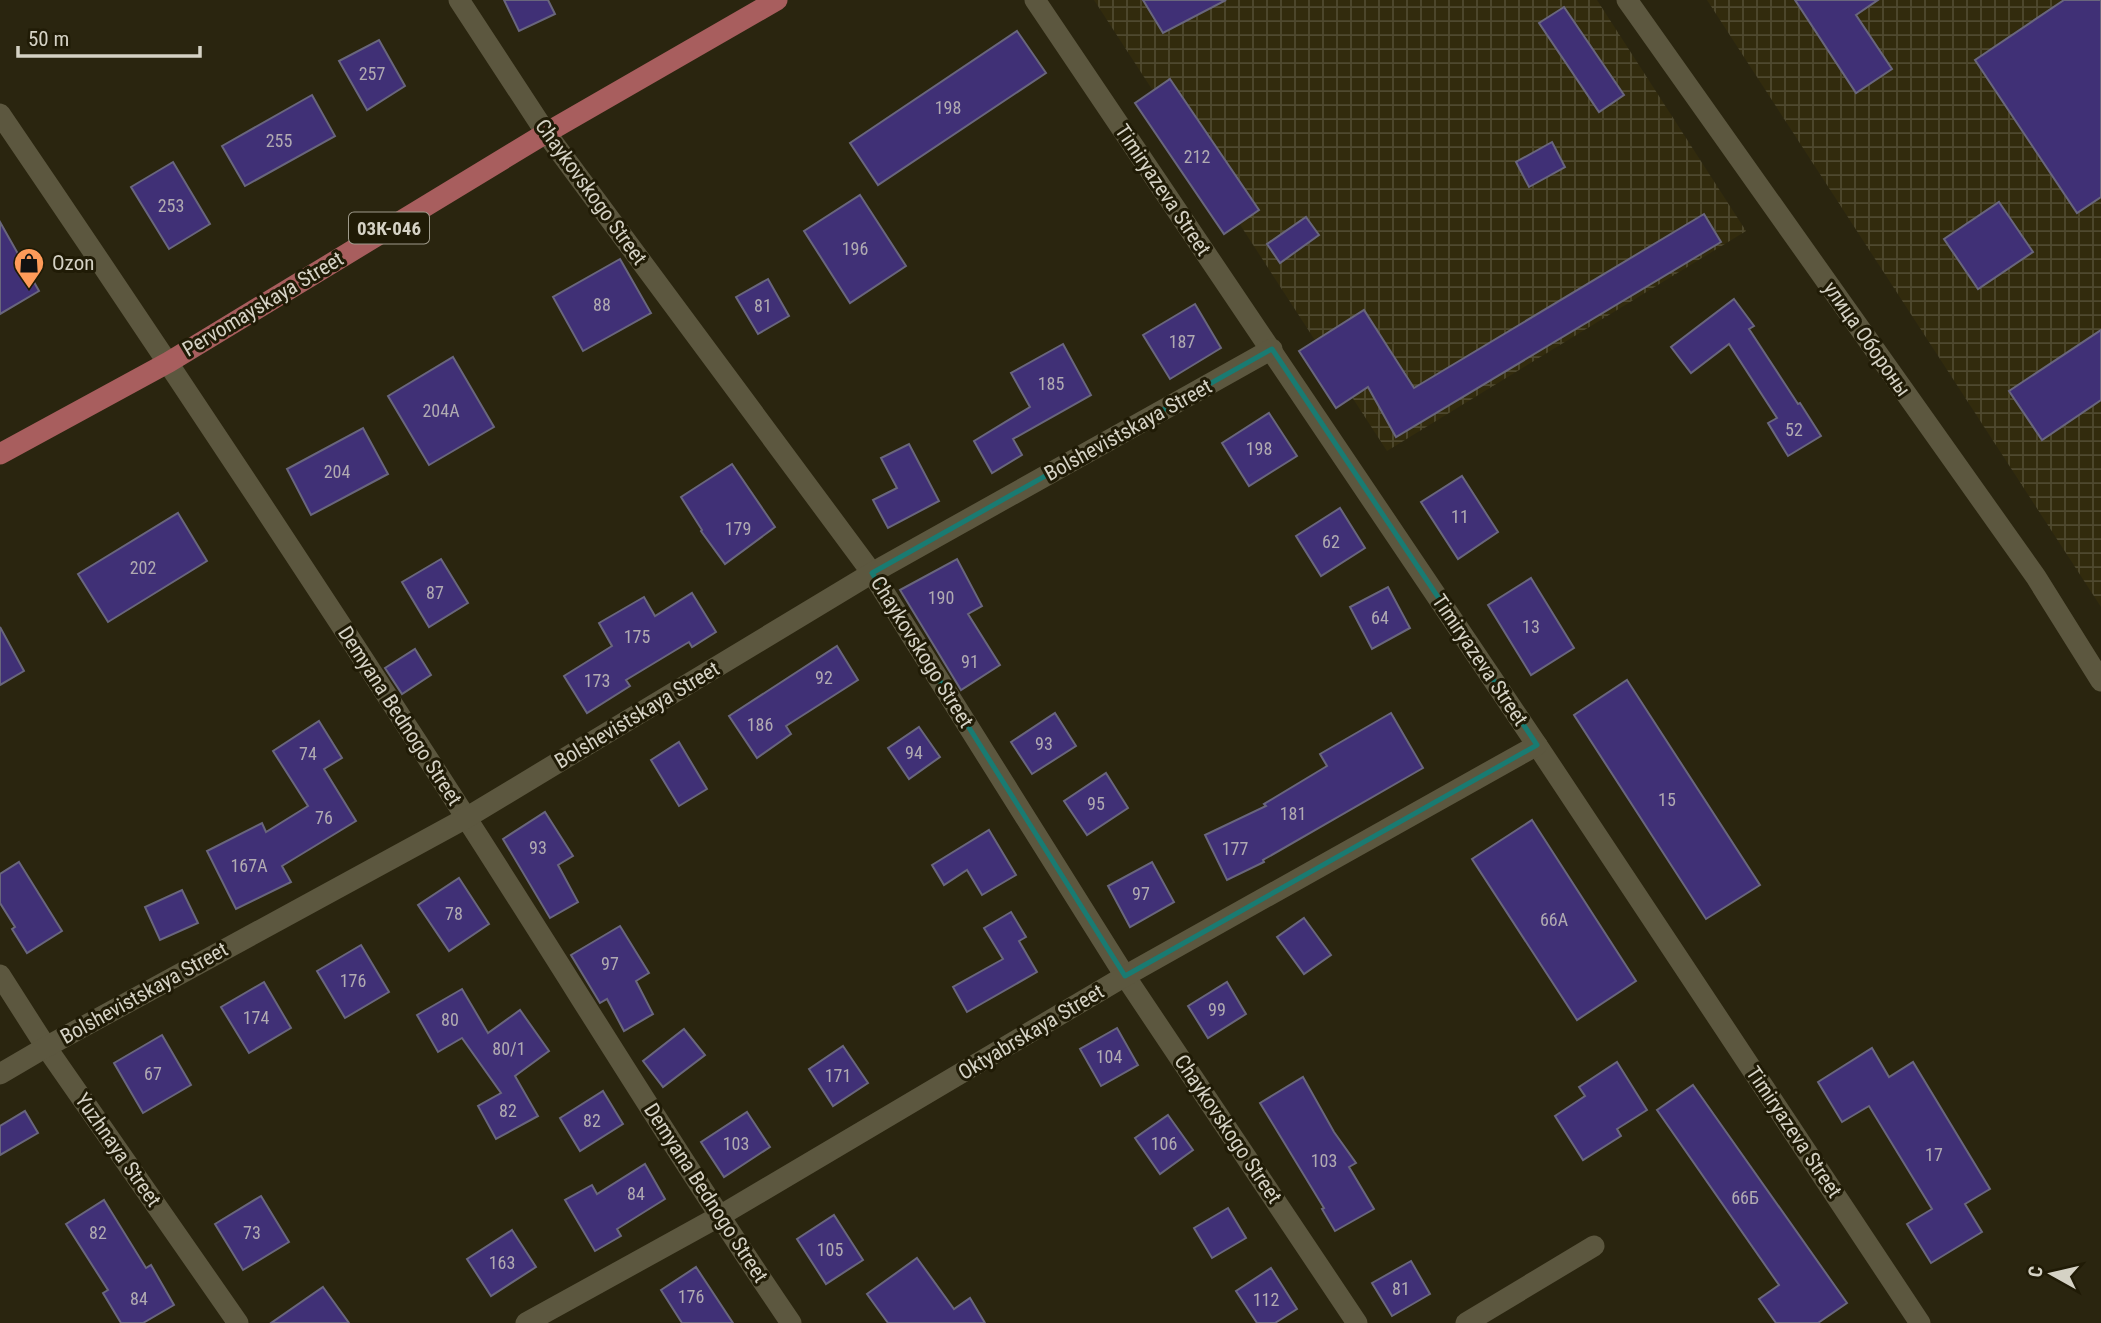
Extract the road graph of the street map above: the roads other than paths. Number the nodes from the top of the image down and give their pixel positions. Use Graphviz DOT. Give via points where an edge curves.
graph roads {
  1 [pos="459,0"];
  2 [pos="777,0"];
  3 [pos="1035,0"];
  4 [pos="1631,2"];
  5 [pos="0,114"];
  6 [pos="546,133"];
  7 [pos="1272,349"];
  8 [pos="169,362"];
  9 [pos="0,454"];
  10 [pos="872,573"];
  11 [pos="2101,681"];
  12 [pos="1538,745"];
  13 [pos="466,818"];
  14 [pos="0,975"];
  15 [pos="1125,976"];
  16 [pos="46,1047"];
  17 [pos="0,1074"];
  18 [pos="718,1217"];
  19 [pos="1594,1246"];
  20 [pos="237,1323"];
  21 [pos="526,1323"];
  22 [pos="791,1323"];
  23 [pos="1357,1323"];
  24 [pos="1466,1323"];
  25 [pos="1920,1323"];
  1 -- 6 [label="street, Chaykovskogo Street"];
  2 -- 6 [label="main road, Pervomayskaya Street / 03К-046"];
  3 -- 7 [label="street, Timiryazeva Street"];
  4 -- 11 [label="street, улица Обороны" via="2036,577"];
  5 -- 8 [label="street, Demyana Bednogo Street"];
  6 -- 8 [label="main road, Pervomayskaya Street / 03К-046"];
  6 -- 10 [label="street, Chaykovskogo Street"];
  7 -- 10 [label="street, Bolshevistskaya Street"];
  7 -- 12 [label="street, Timiryazeva Street"];
  8 -- 9 [label="main road, Pervomayskaya Street / 03К-046"];
  8 -- 13 [label="street, Demyana Bednogo Street"];
  10 -- 13 [label="street, Bolshevistskaya Street"];
  10 -- 15 [label="street, Chaykovskogo Street"];
  12 -- 15 [label="street, Oktyabrskaya Street"];
  12 -- 25 [label="street, Timiryazeva Street"];
  13 -- 16 [label="street, Bolshevistskaya Street"];
  13 -- 18 [label="street, Demyana Bednogo Street"];
  14 -- 16 [label="street, Yuzhnaya Street"];
  15 -- 18 [label="street, Oktyabrskaya Street"];
  15 -- 23 [label="street, Chaykovskogo Street"];
  16 -- 17 [label="street, Bolshevistskaya Street"];
  16 -- 20 [label="street, Yuzhnaya Street"];
  18 -- 21 [label="street, Oktyabrskaya Street"];
  18 -- 22 [label="street, Demyana Bednogo Street"];
  19 -- 24 [label="street"];
}
